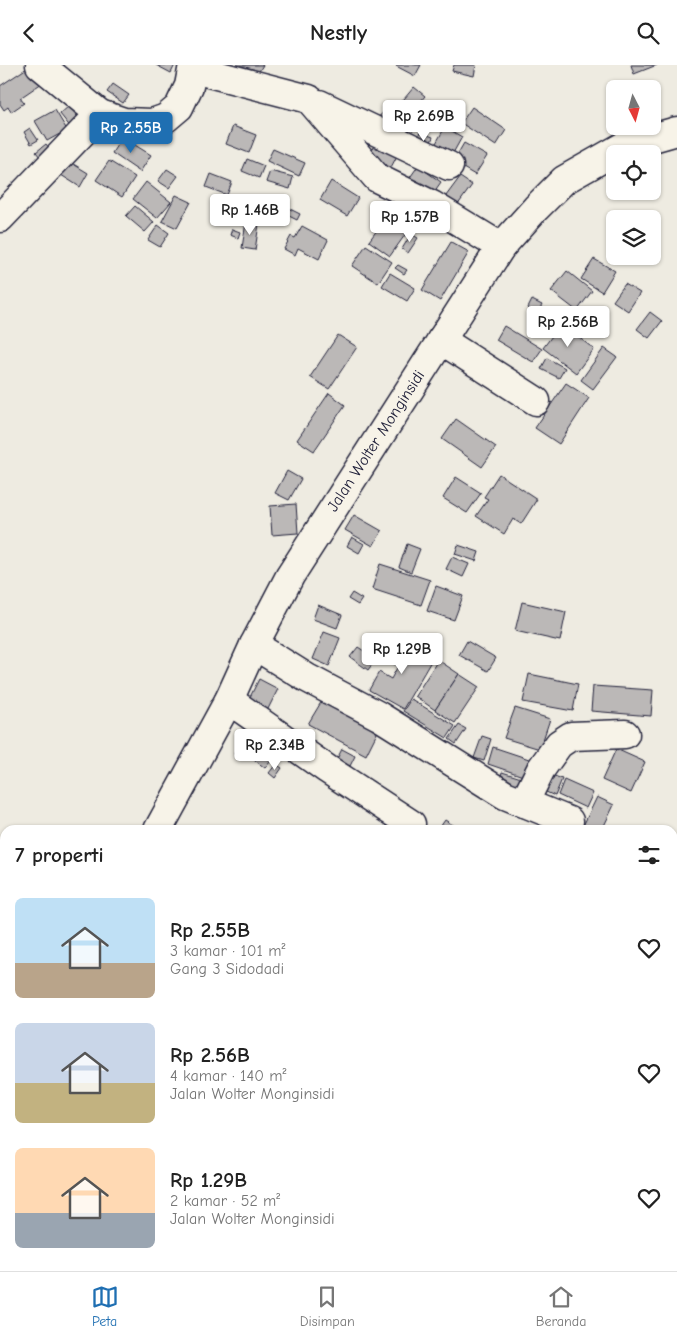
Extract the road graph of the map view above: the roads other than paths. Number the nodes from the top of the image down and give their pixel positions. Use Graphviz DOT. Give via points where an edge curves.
graph roads {
  1 [pos="40,65"];
  2 [pos="193,67"];
  3 [pos="308,99"];
  4 [pos="100,114"];
  5 [pos="677,131"];
  6 [pos="449,166"];
  7 [pos="0,218"];
  8 [pos="500,247"];
  9 [pos="441,340"];
  10 [pos="536,401"];
  11 [pos="254,645"];
  12 [pos="229,700"];
  13 [pos="625,735"];
  14 [pos="524,803"];
  15 [pos="568,821"];
  16 [pos="412,823"];
  17 [pos="161,825"];
  1 -- 4 [label="street"];
  2 -- 3 [label="street"];
  2 -- 4 [label="street" via="189,86 179,107 166,118 152,123 124,122"];
  3 -- 6 [label="street"];
  3 -- 8 [label="street" via="377,179 432,205"];
  4 -- 7 [label="street"];
  5 -- 8 [label="street, Jalan Wolter Monginsidi" via="624,146 564,179"];
  8 -- 9 [label="street, Jalan Wolter Monginsidi"];
  9 -- 10 [label="street"];
  9 -- 11 [label="street, Jalan Wolter Monginsidi" via="290,575"];
  11 -- 12 [label="street, Jalan Wolter Monginsidi"];
  11 -- 14 [label="street"];
  12 -- 16 [label="street" via="327,769"];
  12 -- 17 [label="street, Jalan Wolter Monginsidi"];
  13 -- 14 [label="street" via="571,737 560,744 541,769"];
  14 -- 15 [label="street"];
}
